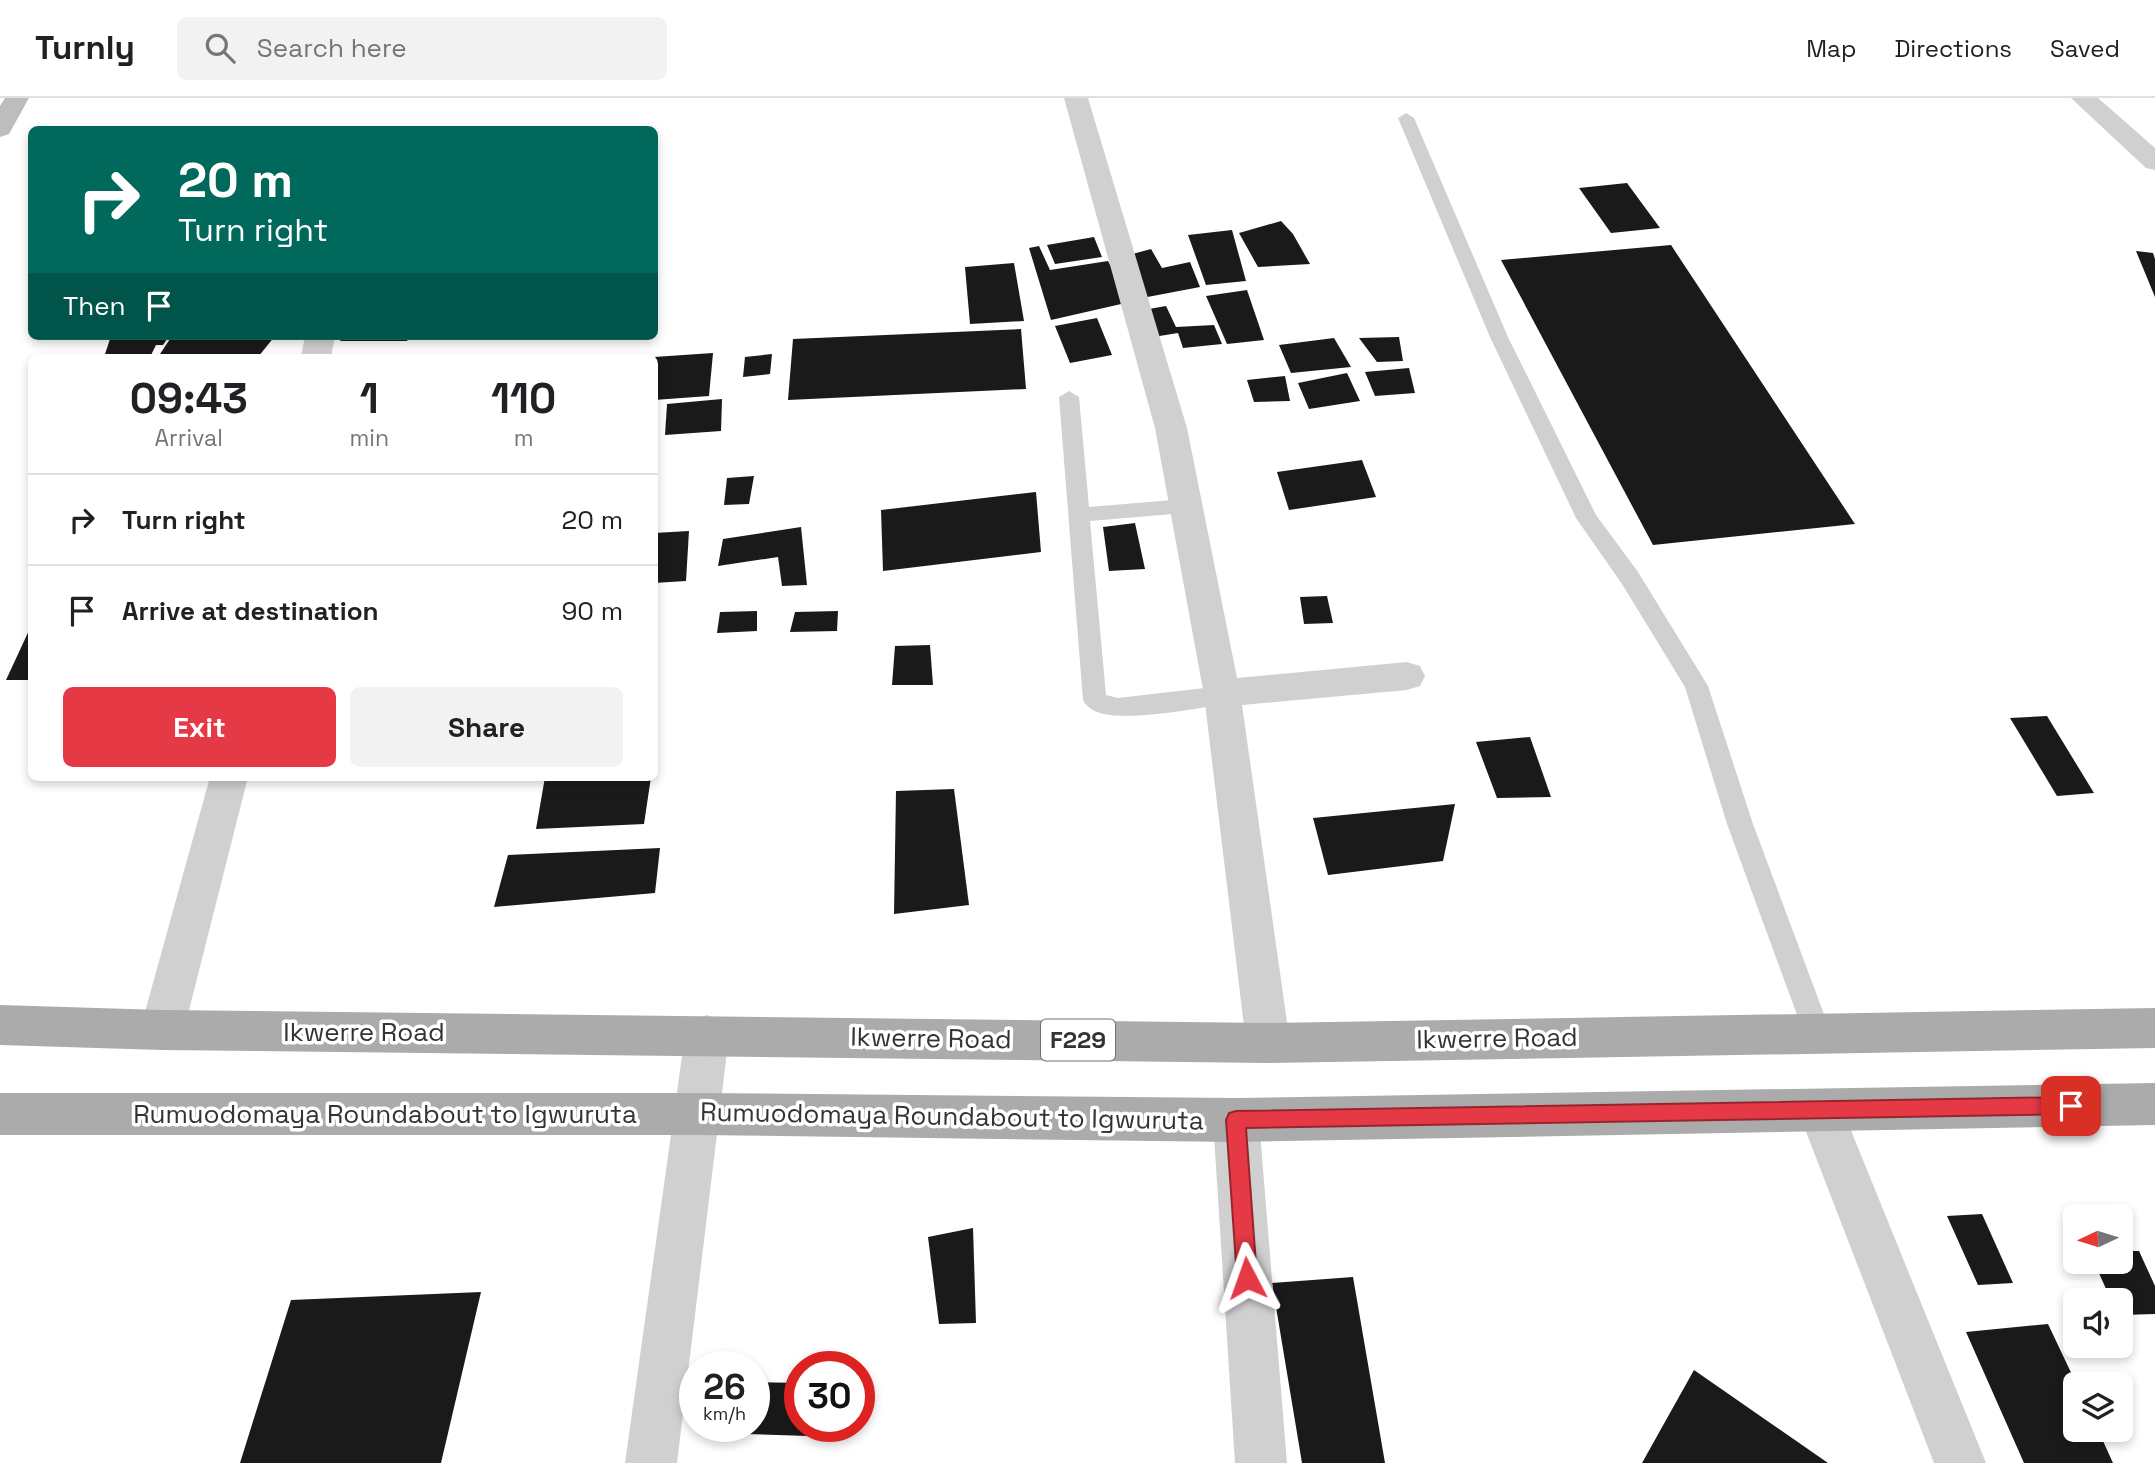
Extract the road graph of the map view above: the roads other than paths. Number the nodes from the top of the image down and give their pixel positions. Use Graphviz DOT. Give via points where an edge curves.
graph roads {
  1 [pos="17,98"];
  2 [pos="1076,98"];
  3 [pos="2083,98"];
  4 [pos="1406,118"];
  5 [pos="0,129"];
  6 [pos="2155,162"];
  7 [pos="1069,397"];
  8 [pos="1185,506"];
  9 [pos="1080,515"];
  10 [pos="1407,676"];
  11 [pos="1222,695"];
  12 [pos="228,781"];
  13 [pos="0,1025"];
  14 [pos="2155,1028"];
  15 [pos="162,1030"];
  16 [pos="1817,1033"];
  17 [pos="708,1035"];
  18 [pos="1268,1043"];
  19 [pos="2155,1104"];
  20 [pos="1821,1111"];
  21 [pos="0,1114"];
  22 [pos="699,1114"];
  23 [pos="1236,1120"];
  24 [pos="651,1463"];
  25 [pos="1261,1463"];
  26 [pos="1960,1463"];
  1 -- 5 [label="main road"];
  2 -- 8 [label="street" via="1171,428"];
  3 -- 6 [label="street"];
  4 -- 16 [label="lane" via="1499,337 1587,518 1696,686 1740,824"];
  7 -- 9 [label="lane"];
  8 -- 9 [label="lane"];
  8 -- 11 [label="street"];
  9 -- 11 [label="lane" via="1095,700 1118,707"];
  10 -- 11 [label="street"];
  11 -- 18 [label="street"];
  12 -- 15 [label="street"];
  13 -- 15 [label="main road, Ikwerre Road / F229"];
  14 -- 16 [label="main road, Ikwerre Road / F229"];
  15 -- 17 [label="main road, Ikwerre Road / F229"];
  16 -- 18 [label="main road, Ikwerre Road / F229"];
  17 -- 18 [label="main road, Ikwerre Road / F229"];
  17 -- 22 [label="street"];
  19 -- 20 [label="main road, Rumuodomaya Roundabout to Igwuruta"];
  20 -- 23 [label="main road, Rumuodomaya Roundabout to Igwuruta"];
  20 -- 26 [label="street"];
  21 -- 22 [label="main road, Rumuodomaya Roundabout to Igwuruta"];
  22 -- 23 [label="main road, Rumuodomaya Roundabout to Igwuruta"];
  22 -- 24 [label="street"];
  23 -- 25 [label="street"];
}
